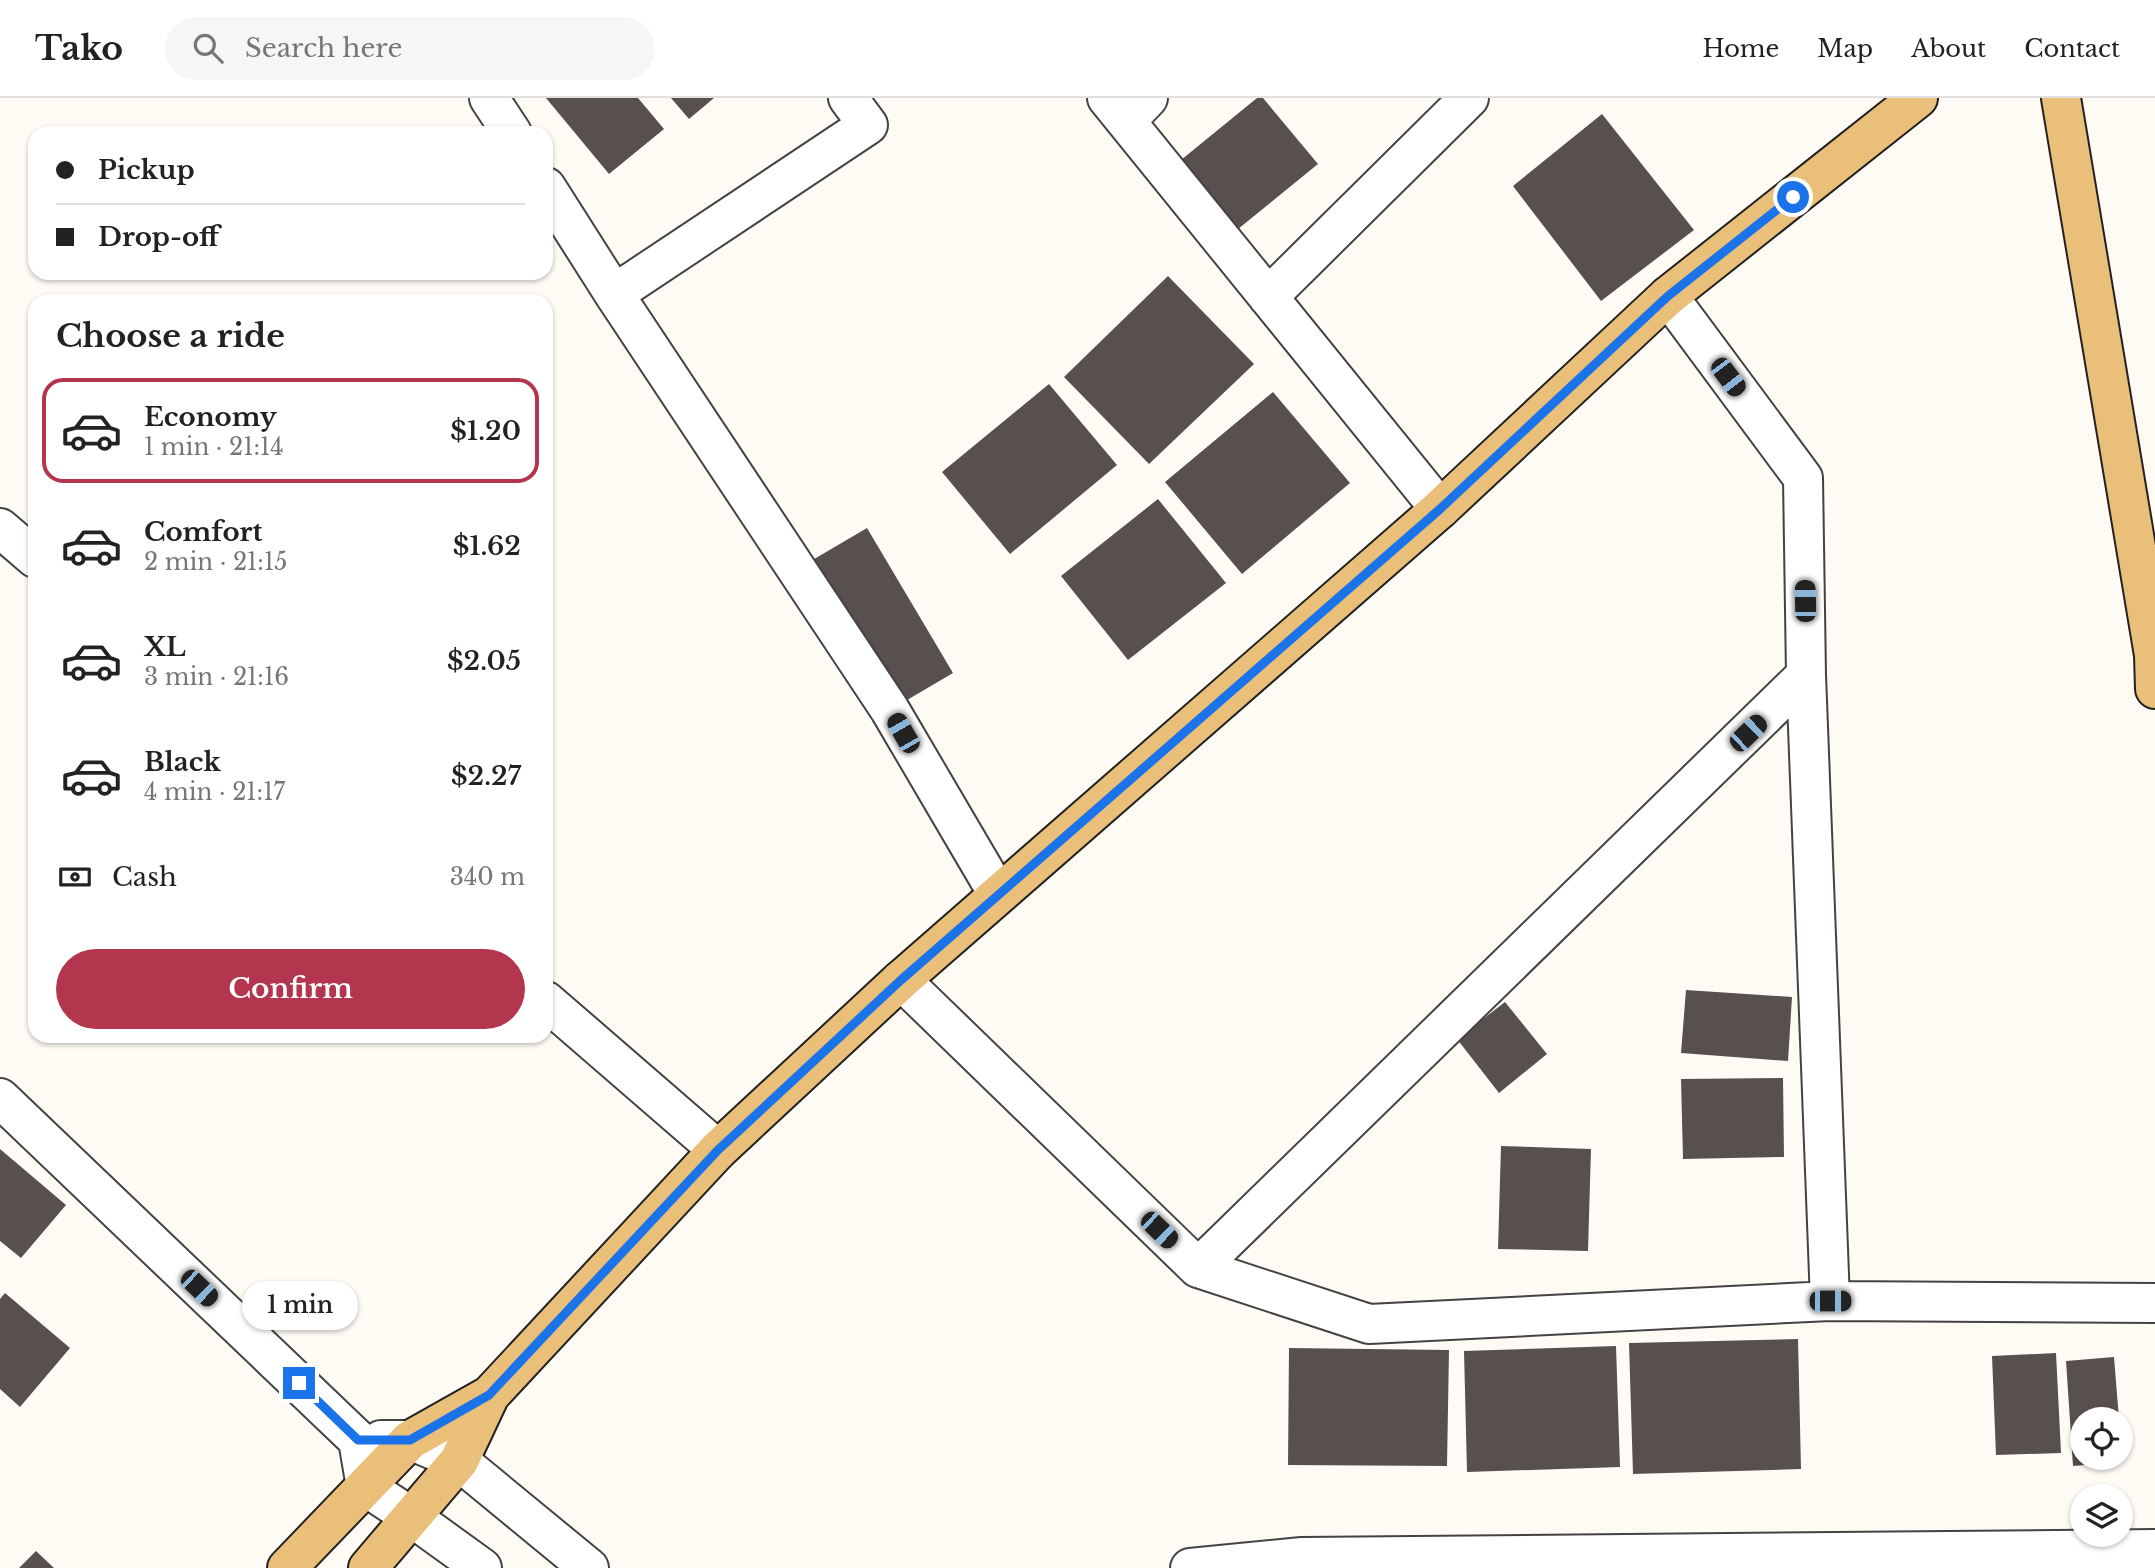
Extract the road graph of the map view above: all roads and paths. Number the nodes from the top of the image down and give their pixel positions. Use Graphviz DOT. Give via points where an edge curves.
graph roads {
  1 [pos="489,98"];
  2 [pos="848,98"];
  3 [pos="1469,98"];
  4 [pos="1918,98"];
  5 [pos="2061,98"];
  6 [pos="1127,106"];
  7 [pos="507,126"];
  8 [pos="553,198"];
  9 [pos="614,294"];
  10 [pos="1668,296"];
  11 [pos="1268,297"];
  12 [pos="1440,509"];
  13 [pos="0,528"];
  14 [pos="28,552"];
  15 [pos="1806,675"];
  16 [pos="2155,689"];
  17 [pos="998,894"];
  18 [pos="901,980"];
  19 [pos="553,1007"];
  20 [pos="0,1098"];
  21 [pos="718,1150"];
  22 [pos="1198,1268"];
  23 [pos="1830,1301"];
  24 [pos="2155,1303"];
  25 [pos="489,1395"];
  26 [pos="358,1440"];
  27 [pos="410,1440"];
  28 [pos="460,1461"];
  29 [pos="366,1487"];
  30 [pos="413,1518"];
  31 [pos="2155,1549"];
  32 [pos="288,1568"];
  33 [pos="368,1568"];
  34 [pos="482,1568"];
  35 [pos="589,1568"];
  36 [pos="1190,1568"];
  1 -- 7 [label="street"];
  2 -- 9 [label="street" via="868,125"];
  3 -- 11 [label="street"];
  4 -- 10 [label="main road"];
  5 -- 16 [label="main road" via="2152,642"];
  6 -- 11 [label="street"];
  8 -- 9 [label="street"];
  9 -- 17 [label="street" via="890,710"];
  10 -- 12 [label="main road"];
  10 -- 15 [label="street" via="1803,478"];
  11 -- 12 [label="street"];
  12 -- 17 [label="main road"];
  13 -- 14 [label="street"];
  15 -- 22 [label="street"];
  15 -- 23 [label="street"];
  17 -- 18 [label="main road"];
  18 -- 21 [label="main road"];
  18 -- 22 [label="street"];
  19 -- 21 [label="street"];
  20 -- 26 [label="street"];
  21 -- 25 [label="main road"];
  22 -- 23 [label="street" via="1369,1324"];
  23 -- 24 [label="street"];
  25 -- 27 [label="main road"];
  25 -- 28 [label="main road"];
  26 -- 27 [label="street"];
  26 -- 29 [label="street"];
  27 -- 28 [label="street"];
  27 -- 29 [label="main road"];
  28 -- 30 [label="main road"];
  28 -- 35 [label="street"];
  29 -- 30 [label="street"];
  29 -- 32 [label="main road"];
  30 -- 33 [label="main road"];
  30 -- 34 [label="street"];
  31 -- 36 [label="street" via="1302,1557"];
}
